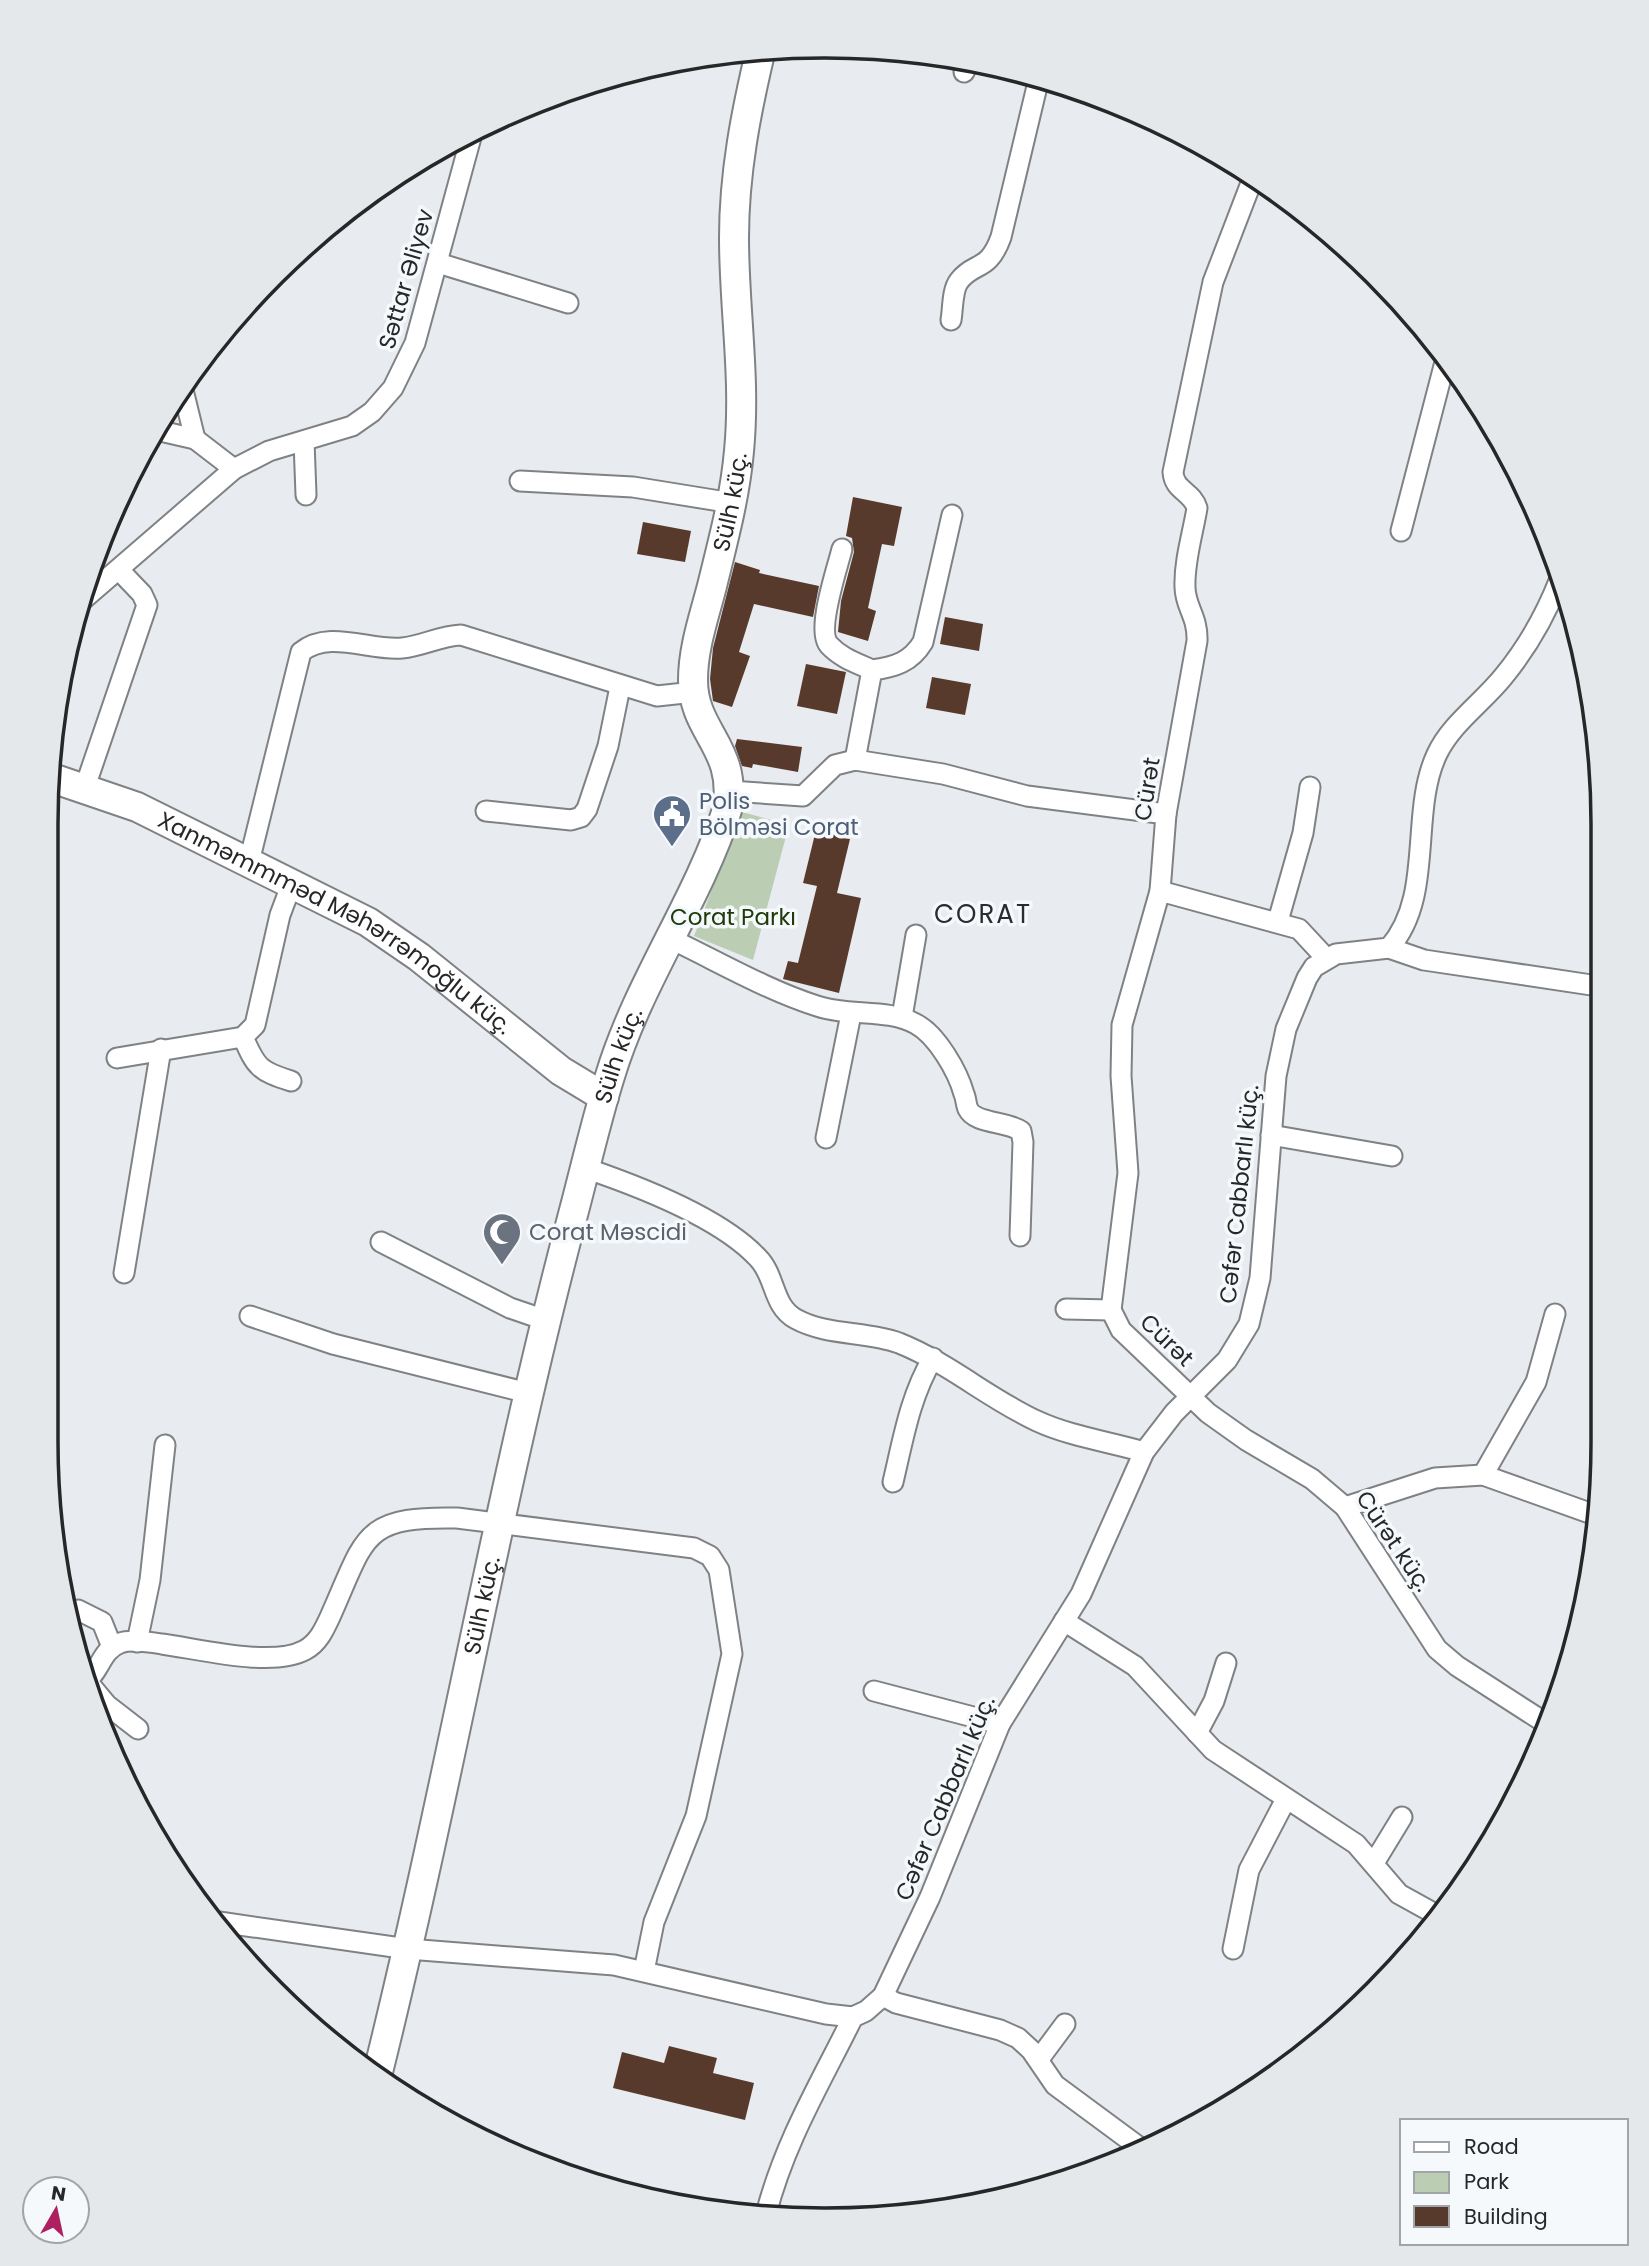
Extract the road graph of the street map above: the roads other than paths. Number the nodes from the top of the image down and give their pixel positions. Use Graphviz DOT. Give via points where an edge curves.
graph roads {
  1 [pos="758,61"];
  2 [pos="1037,88"];
  3 [pos="468,146"];
  4 [pos="1250,187"];
  5 [pos="438,263"];
  6 [pos="568,303"];
  7 [pos="951,320"];
  8 [pos="1445,375"];
  9 [pos="186,401"];
  10 [pos="166,432"];
  11 [pos="195,439"];
  12 [pos="304,442"];
  13 [pos="234,469"];
  14 [pos="520,481"];
  15 [pos="306,495"];
  16 [pos="732,503"];
  17 [pos="952,515"];
  18 [pos="1401,531"];
  19 [pos="842,549"];
  20 [pos="119,570"];
  21 [pos="94,590"];
  22 [pos="1556,596"];
  23 [pos="872,670"];
  24 [pos="620,687"];
  25 [pos="694,692"];
  26 [pos="855,760"];
  27 [pos="59,780"];
  28 [pos="85,787"];
  29 [pos="1310,787"];
  30 [pos="730,791"];
  31 [pos="486,811"];
  32 [pos="1166,814"];
  33 [pos="249,862"];
  34 [pos="292,883"];
  35 [pos="1160,891"];
  36 [pos="1278,921"];
  37 [pos="916,936"];
  38 [pos="671,939"];
  39 [pos="1390,948"];
  40 [pos="1326,958"];
  41 [pos="1591,985"];
  42 [pos="851,1014"];
  43 [pos="902,1017"];
  44 [pos="243,1037"];
  45 [pos="161,1049"];
  46 [pos="117,1058"];
  47 [pos="291,1082"];
  48 [pos="604,1097"];
  49 [pos="1271,1135"];
  50 [pos="826,1138"];
  51 [pos="1392,1156"];
  52 [pos="585,1168"];
  53 [pos="1020,1236"];
  54 [pos="381,1242"];
  55 [pos="124,1273"];
  56 [pos="1066,1309"];
  57 [pos="1111,1310"];
  58 [pos="1555,1314"];
  59 [pos="250,1316"];
  60 [pos="545,1320"];
  61 [pos="933,1358"];
  62 [pos="528,1393"];
  63 [pos="1190,1396"];
  64 [pos="165,1446"];
  65 [pos="1144,1452"];
  66 [pos="1483,1475"];
  67 [pos="892,1482"];
  68 [pos="1345,1507"];
  69 [pos="1588,1512"];
  70 [pos="499,1525"];
  71 [pos="78,1610"];
  72 [pos="1064,1621"];
  73 [pos="137,1642"];
  74 [pos="112,1647"];
  75 [pos="1226,1663"];
  76 [pos="93,1672"];
  77 [pos="874,1691"];
  78 [pos="103,1700"];
  79 [pos="1539,1719"];
  80 [pos="1000,1724"];
  81 [pos="138,1729"];
  82 [pos="1197,1733"];
  83 [pos="1286,1798"];
  84 [pos="1402,1817"];
  85 [pos="1374,1863"];
  86 [pos="1430,1911"];
  87 [pos="229,1923"];
  88 [pos="408,1949"];
  89 [pos="1233,1949"];
  90 [pos="644,1971"];
  91 [pos="883,1996"];
  92 [pos="853,2017"];
  93 [pos="1065,2024"];
  94 [pos="1039,2059"];
  95 [pos="380,2065"];
  96 [pos="1133,2143"];
  97 [pos="768,2206"];
  1 -- 16 [label="street, Sülh küç." via="742,135 735,200 742,403"];
  2 -- 7 [label="street" via="1002,237 993,257 956,285"];
  3 -- 5 [label="street, Səttar Əliyev"];
  4 -- 32 [label="street, Cürət" via="1213,282 1173,472 1173,482 1192,497 1197,508 1185,585 1198,628"];
  5 -- 6 [label="street"];
  5 -- 12 [label="street, Səttar Əliyev" via="415,343 393,388 352,426"];
  8 -- 18 [label="street"];
  9 -- 11 [label="street"];
  10 -- 11 [label="street"];
  11 -- 13 [label="street"];
  12 -- 13 [label="street, Səttar Əliyev" via="269,451"];
  12 -- 15 [label="street"];
  13 -- 20 [label="street, Səttar Əliyev"];
  14 -- 16 [label="street" via="633,486"];
  16 -- 25 [label="street, Sülh küç." via="699,635"];
  17 -- 23 [label="street" via="923,642 904,663"];
  19 -- 23 [label="street" via="823,626 827,643 843,657"];
  20 -- 21 [label="street, Səttar Əliyev"];
  20 -- 28 [label="street" via="142,594 146,605"];
  22 -- 39 [label="street" via="1503,677 1438,752 1426,791 1413,892 1404,925"];
  23 -- 26 [label="street"];
  24 -- 25 [label="street" via="657,696"];
  24 -- 31 [label="street" via="608,746 581,817 571,820"];
  24 -- 33 [label="street" via="461,635 400,648 331,641 311,644 301,652"];
  25 -- 30 [label="street, Sülh küç." via="726,764"];
  26 -- 30 [label="street" via="835,765 803,796"];
  26 -- 32 [label="street" via="943,774 1027,796"];
  27 -- 28 [label="street, Xanməmmməd Məhərrəmoğlu küç."];
  28 -- 33 [label="street, Xanməmmməd Məhərrəmoğlu küç."];
  29 -- 36 [label="street" via="1303,833"];
  30 -- 38 [label="street, Sülh küç." via="720,829"];
  32 -- 35 [label="street, Cürət"];
  33 -- 34 [label="street, Xanməmmməd Məhərrəmoğlu küç."];
  34 -- 44 [label="street" via="280,915 255,1025"];
  34 -- 48 [label="street, Xanməmmməd Məhərrəmoğlu küç." via="397,941 561,1071"];
  35 -- 36 [label="street"];
  35 -- 57 [label="street, Cürət" via="1122,1025 1128,1173"];
  36 -- 40 [label="street" via="1308,936"];
  37 -- 43 [label="street"];
  38 -- 42 [label="street" via="794,998"];
  38 -- 48 [label="street, Sülh küç." via="629,1025"];
  39 -- 40 [label="street"];
  39 -- 41 [label="street" via="1424,960"];
  40 -- 49 [label="street, Cəfər Cabbarlı küç." via="1307,978 1286,1029"];
  42 -- 43 [label="street"];
  42 -- 50 [label="street"];
  43 -- 53 [label="street" via="920,1026 936,1043 959,1079 968,1111 1021,1131"];
  44 -- 45 [label="street"];
  44 -- 47 [label="street" via="263,1072"];
  45 -- 46 [label="street"];
  45 -- 55 [label="street"];
  48 -- 52 [label="street, Sülh küç."];
  49 -- 51 [label="street"];
  49 -- 63 [label="street, Cəfər Cabbarlı küç." via="1260,1278 1250,1324 1227,1360"];
  52 -- 60 [label="street, Sülh küç."];
  52 -- 61 [label="street" via="673,1202 748,1248 761,1261 782,1308 794,1319 895,1342"];
  54 -- 60 [label="street" via="510,1308"];
  56 -- 57 [label="street"];
  57 -- 63 [label="street, Cürət" via="1121,1330"];
  58 -- 66 [label="street" via="1536,1382"];
  59 -- 62 [label="street" via="334,1344"];
  60 -- 62 [label="street, Sülh küç."];
  61 -- 65 [label="street" via="1040,1423"];
  61 -- 67 [label="street" via="910,1408"];
  62 -- 70 [label="street, Sülh küç."];
  63 -- 65 [label="street, Cəfər Cabbarlı küç."];
  63 -- 68 [label="street, Cürət küç." via="1246,1440 1312,1479"];
  64 -- 73 [label="street" via="150,1580"];
  65 -- 72 [label="street, Cəfər Cabbarlı küç." via="1092,1572"];
  66 -- 68 [label="street" via="1436,1478"];
  66 -- 69 [label="street"];
  68 -- 79 [label="street, Cürət küç." via="1437,1649"];
  70 -- 73 [label="street" via="421,1517 377,1529 363,1546 321,1635 293,1656 264,1657"];
  70 -- 88 [label="street, Sülh küç."];
  70 -- 90 [label="street" via="694,1548 710,1556 719,1570 732,1641 729,1671 696,1816 654,1922"];
  71 -- 74 [label="street" via="102,1622"];
  72 -- 80 [label="street, Cəfər Cabbarlı küç."];
  72 -- 82 [label="street" via="1135,1666"];
  73 -- 74 [label="street"];
  74 -- 76 [label="street"];
  75 -- 82 [label="street"];
  77 -- 80 [label="street"];
  78 -- 81 [label="street"];
  80 -- 91 [label="street, Cəfər Cabbarlı küç." via="930,1897"];
  82 -- 83 [label="street" via="1232,1764"];
  83 -- 85 [label="street" via="1356,1844"];
  83 -- 89 [label="street" via="1249,1870"];
  84 -- 85 [label="street"];
  85 -- 86 [label="street" via="1399,1894"];
  87 -- 88 [label="street"];
  88 -- 90 [label="street" via="579,1961"];
  88 -- 95 [label="street, Sülh küç."];
  90 -- 92 [label="street"];
  91 -- 92 [label="street, Cəfər Cabbarlı küç."];
  91 -- 94 [label="street" via="915,2009 1000,2030 1018,2038"];
  92 -- 97 [label="street, Cəfər Cabbarlı küç." via="794,2129"];
  93 -- 94 [label="street"];
  94 -- 96 [label="street" via="1055,2085"];
}
